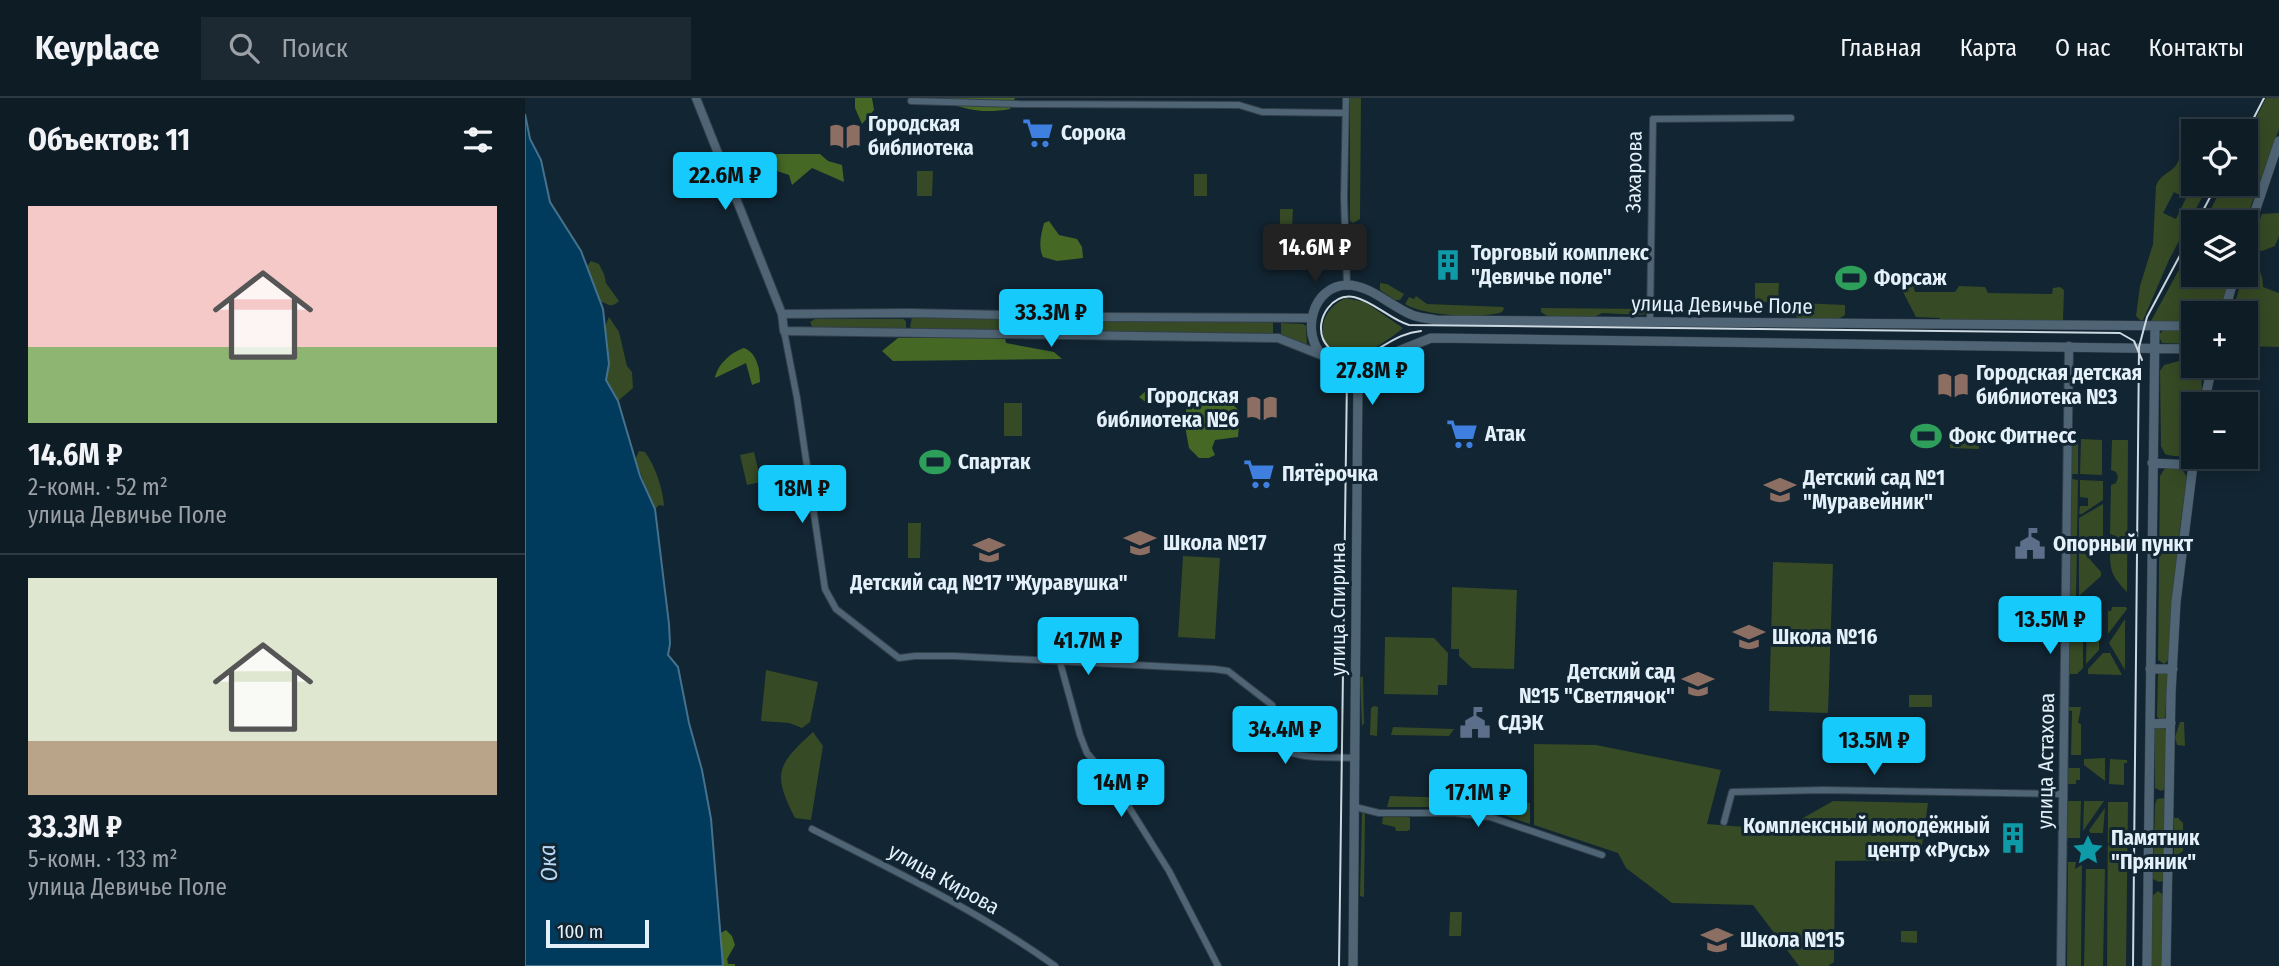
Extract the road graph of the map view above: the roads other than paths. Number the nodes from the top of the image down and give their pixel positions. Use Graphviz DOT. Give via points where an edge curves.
graph roads {
  1 [pos="696,98"];
  2 [pos="1346,98"];
  3 [pos="911,101"];
  4 [pos="1345,113"];
  5 [pos="1791,118"];
  6 [pos="2279,141"];
  7 [pos="2256,210"];
  8 [pos="1347,285"];
  9 [pos="909,313"];
  10 [pos="782,314"];
  11 [pos="1100,317"];
  12 [pos="1312,317"];
  13 [pos="1650,321"];
  14 [pos="2155,326"];
  15 [pos="2181,326"];
  16 [pos="784,331"];
  17 [pos="909,333"];
  18 [pos="1100,336"];
  19 [pos="2069,346"];
  20 [pos="2144,347"];
  21 [pos="2155,347"];
  22 [pos="2181,348"];
  23 [pos="1321,355"];
  24 [pos="1358,378"];
  25 [pos="2181,462"];
  26 [pos="2153,463"];
  27 [pos="2192,469"];
  28 [pos="1060,662"];
  29 [pos="2150,668"];
  30 [pos="2173,669"];
  31 [pos="2150,723"];
  32 [pos="2171,723"];
  33 [pos="1356,758"];
  34 [pos="2169,792"];
  35 [pos="2150,793"];
  36 [pos="2063,794"];
  37 [pos="1355,807"];
  38 [pos="1724,822"];
  39 [pos="812,829"];
  40 [pos="1602,855"];
  41 [pos="2148,887"];
  42 [pos="2168,888"];
  43 [pos="1055,966"];
  44 [pos="1218,966"];
  45 [pos="1353,966"];
  46 [pos="2061,966"];
  47 [pos="2147,966"];
  48 [pos="2166,966"];
  1 -- 10 [label="street"];
  2 -- 4 [label="street"];
  3 -- 4 [label="street" via="1239,104 1262,112"];
  4 -- 8 [label="street"];
  5 -- 13 [label="street, Захарова" via="1653,118"];
  6 -- 7 [label="main road"];
  8 -- 12 [label="main road" via="1323,296"];
  8 -- 13 [label="main road, улица Девичье Поле" via="1366,289 1412,315 1436,320"];
  9 -- 10 [label="street"];
  9 -- 11 [label="street"];
  9 -- 17 [label="street"];
  10 -- 16 [label="street"];
  11 -- 12 [label="street"];
  11 -- 18 [label="street"];
  12 -- 23 [label="main road" via="1310,330"];
  13 -- 14 [label="main road, улица Девичье Поле"];
  14 -- 15 [label="main road, улица Девичье Поле"];
  14 -- 20 [label="main road"];
  14 -- 21 [label="main road"];
  16 -- 17 [label="street"];
  16 -- 28 [label="street" via="825,589 836,609 899,658"];
  17 -- 18 [label="street"];
  18 -- 23 [label="street" via="1278,338"];
  19 -- 20 [label="main road, улица Девичье Поле"];
  19 -- 24 [label="main road, улица Девичье Поле" via="1431,338 1391,354"];
  19 -- 36 [label="street, улица Астахова"];
  20 -- 21 [label="main road, улица Девичье Поле"];
  21 -- 22 [label="main road, улица Девичье Поле"];
  21 -- 26 [label="main road"];
  23 -- 24 [label="main road"];
  24 -- 33 [label="main road, улица Спирина"];
  25 -- 26 [label="main road"];
  26 -- 29 [label="main road"];
  27 -- 30 [label="main road"];
  28 -- 33 [label="street" via="1228,671 1272,705 1275,743 1283,751"];
  28 -- 44 [label="street" via="1087,753 1117,788 1170,871"];
  29 -- 30 [label="main road"];
  29 -- 31 [label="main road"];
  30 -- 32 [label="main road"];
  31 -- 32 [label="main road"];
  31 -- 35 [label="main road"];
  32 -- 34 [label="main road"];
  33 -- 37 [label="main road, улица Спирина"];
  34 -- 35 [label="main road"];
  34 -- 42 [label="main road"];
  35 -- 41 [label="main road"];
  36 -- 38 [label="street" via="1732,792"];
  36 -- 46 [label="street, улица Астахова"];
  37 -- 40 [label="street" via="1380,813 1490,817"];
  37 -- 45 [label="main road, улица Спирина"];
  39 -- 43 [label="street, улица Кирова" via="1025,944"];
  41 -- 42 [label="main road"];
  41 -- 47 [label="main road"];
  42 -- 48 [label="main road"];
}
